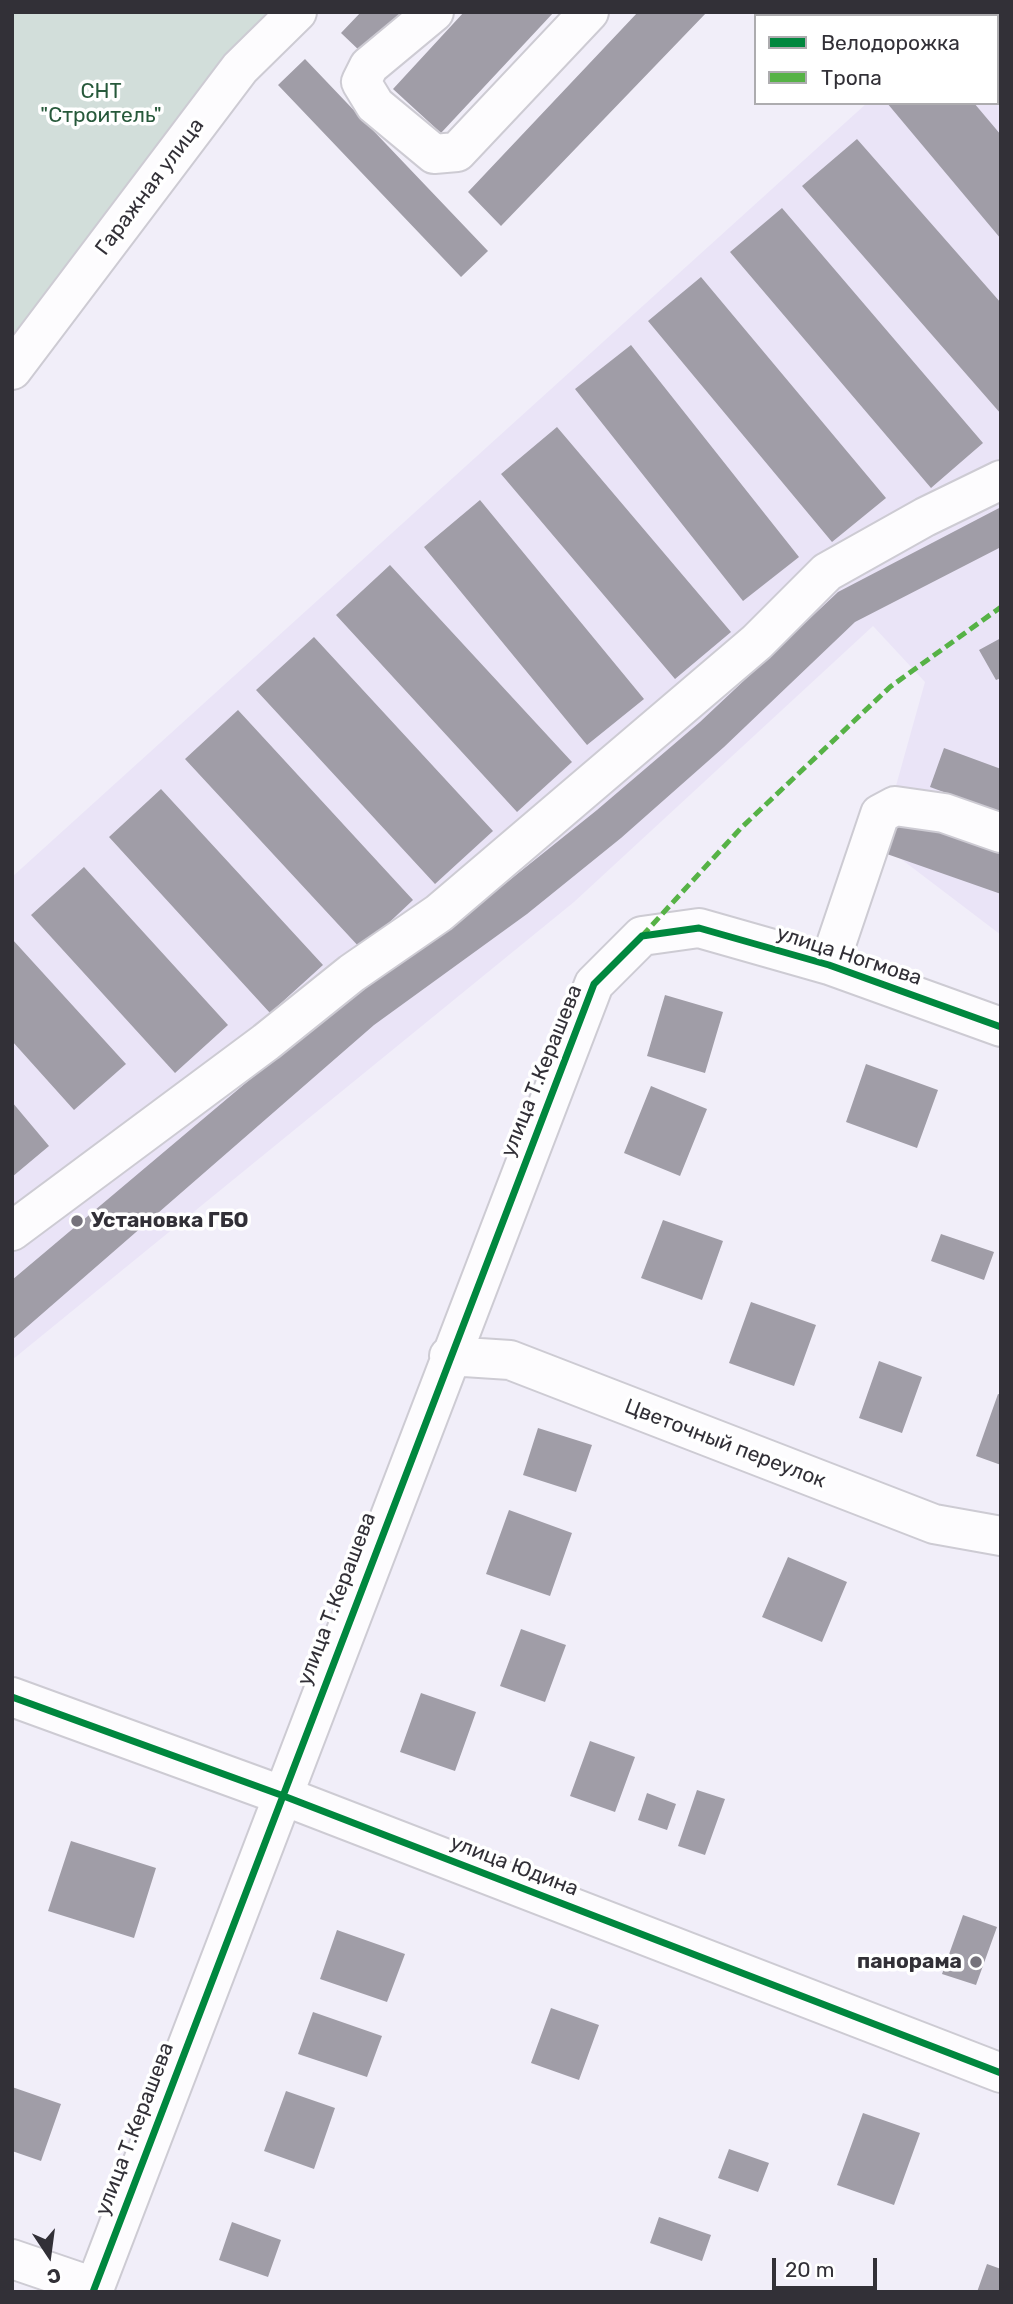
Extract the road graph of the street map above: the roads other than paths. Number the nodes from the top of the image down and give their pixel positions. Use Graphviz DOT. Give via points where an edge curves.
graph roads {
  1 [pos="297,12"];
  2 [pos="434,12"];
  3 [pos="589,12"];
  4 [pos="12,370"];
  5 [pos="1001,480"];
  6 [pos="1001,833"];
  7 [pos="642,936"];
  8 [pos="830,965"];
  9 [pos="1001,1027"];
  10 [pos="12,1231"];
  11 [pos="449,1356"];
  12 [pos="1001,1536"];
  13 [pos="12,1697"];
  14 [pos="281,1796"];
  15 [pos="1001,2073"];
  16 [pos="12,2259"];
  17 [pos="93,2289"];
  1 -- 4 [label="street, Гаражная улица" via="240,68"];
  2 -- 3 [label="street" via="369,66 361,82 375,105 434,154 457,152"];
  5 -- 10 [label="street" via="827,572 757,642 439,913 352,973"];
  6 -- 8 [label="street" via="944,813 895,806 880,814"];
  7 -- 8 [label="street, улица Ногмова" via="699,928"];
  7 -- 11 [label="street, улица Т.Керашева" via="594,984"];
  8 -- 9 [label="street, улица Ногмова"];
  11 -- 12 [label="street, Цветочный переулок" via="510,1360 934,1524"];
  11 -- 14 [label="street, улица Т.Керашева"];
  13 -- 14 [label="street, улица Юдина"];
  14 -- 15 [label="street, улица Юдина"];
  14 -- 17 [label="street, улица Т.Керашева"];
  16 -- 17 [label="street"];
}
